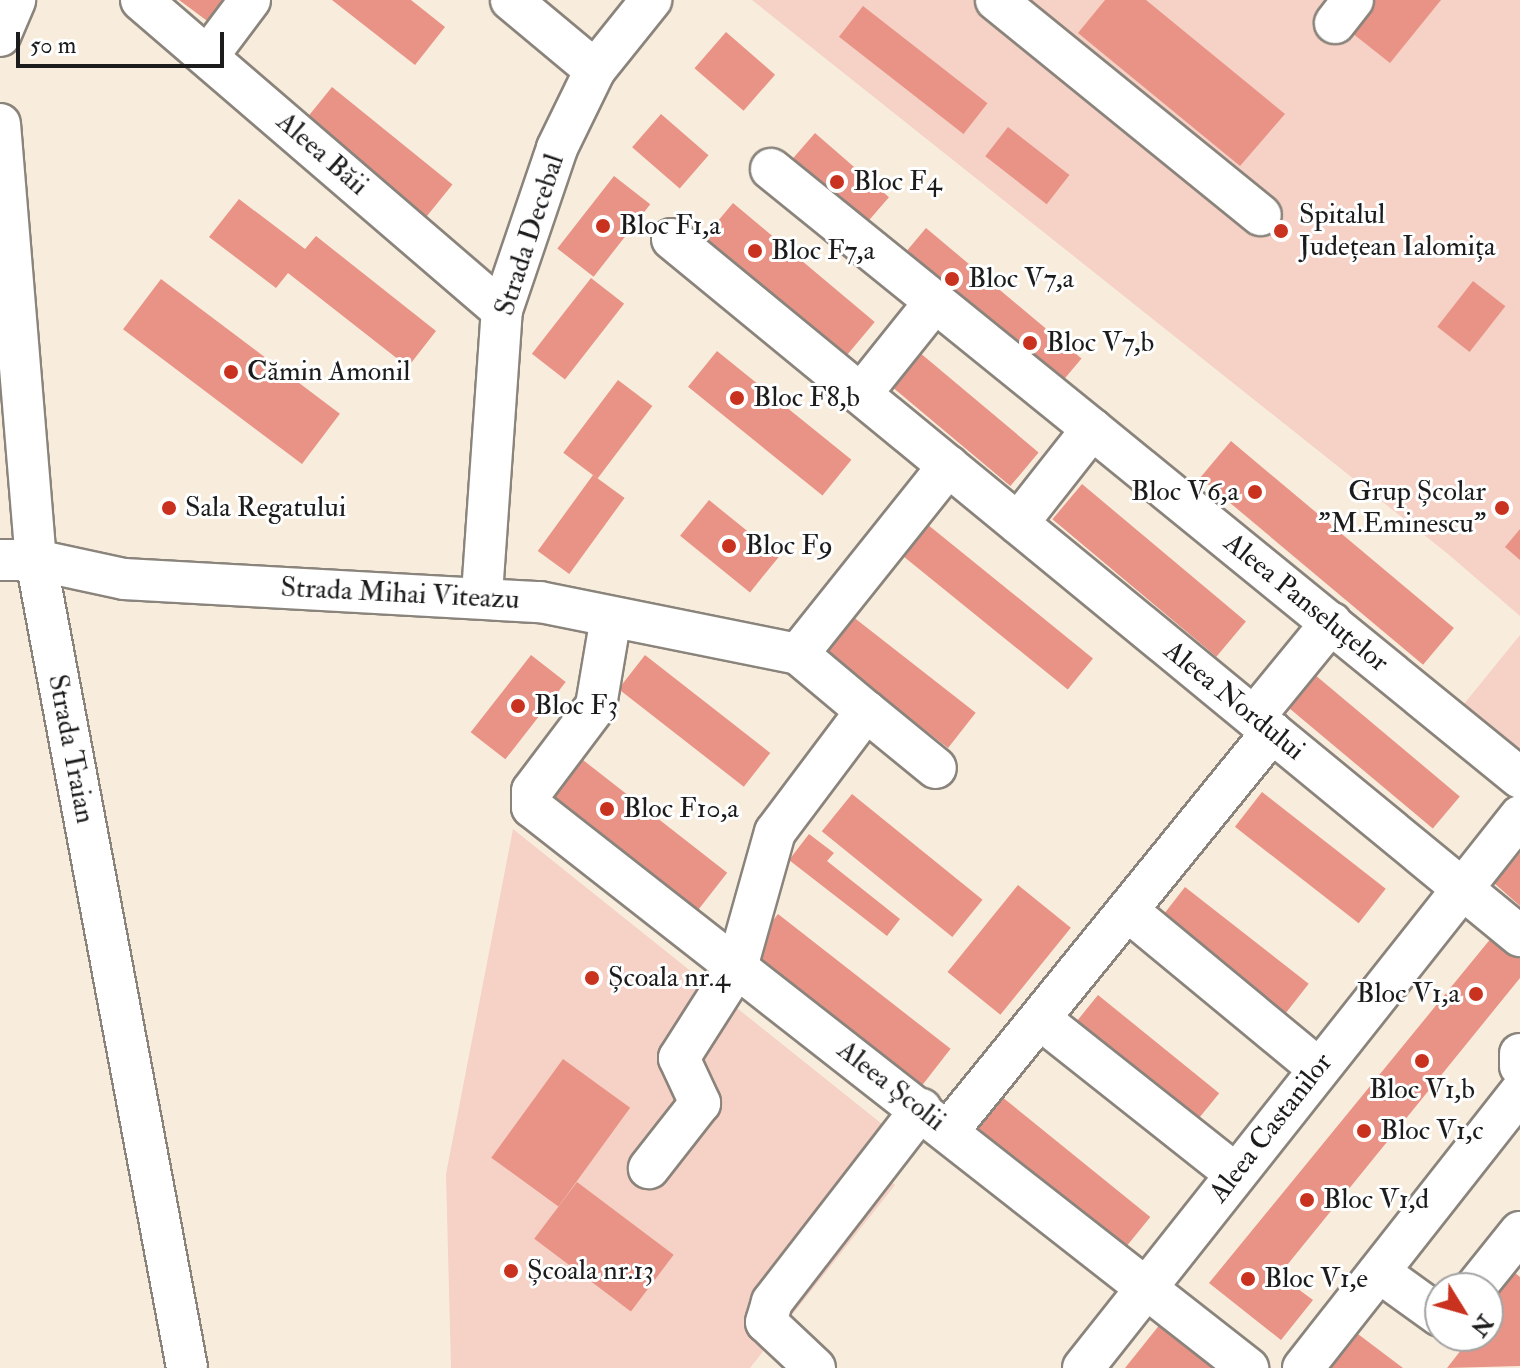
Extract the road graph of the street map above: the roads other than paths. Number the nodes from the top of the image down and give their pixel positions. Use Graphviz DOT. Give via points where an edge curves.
graph roads {
  1 [pos="15,0"];
  2 [pos="141,0"];
  3 [pos="250,0"];
  4 [pos="511,0"];
  5 [pos="651,0"];
  6 [pos="996,0"];
  7 [pos="0,36"];
  8 [pos="208,56"];
  9 [pos="595,70"];
  10 [pos="0,124"];
  11 [pos="771,169"];
  12 [pos="1261,215"];
  13 [pos="672,239"];
  14 [pos="934,303"];
  15 [pos="502,310"];
  16 [pos="861,394"];
  17 [pos="1092,429"];
  18 [pos="948,466"];
  19 [pos="1018,523"];
  20 [pos="18,560"];
  21 [pos="482,594"];
  22 [pos="611,617"];
  23 [pos="1331,623"];
  24 [pos="798,654"];
  25 [pos="866,711"];
  26 [pos="1263,725"];
  27 [pos="936,768"];
  28 [pos="1520,778"];
  29 [pos="1520,816"];
  30 [pos="1462,888"];
  31 [pos="1128,911"];
  32 [pos="1520,936"];
  33 [pos="737,967"];
  34 [pos="1040,1019"];
  35 [pos="1520,1054"];
  36 [pos="1520,1066"];
  37 [pos="1318,1068"];
  38 [pos="1520,1092"];
  39 [pos="934,1120"];
  40 [pos="649,1168"];
  41 [pos="1234,1173"];
  42 [pos="1520,1232"];
  43 [pos="1379,1272"];
  44 [pos="1488,1272"];
  45 [pos="1149,1289"];
  46 [pos="1424,1304"];
  47 [pos="187,1368"];
  48 [pos="815,1368"];
  49 [pos="1083,1368"];
  50 [pos="1248,1368"];
  51 [pos="1303,1368"];
  1 -- 7 [label="street"];
  2 -- 8 [label="street, Aleea Băii"];
  3 -- 8 [label="street"];
  4 -- 9 [label="street"];
  5 -- 9 [label="street, Strada Decebal"];
  6 -- 12 [label="street"];
  8 -- 15 [label="street, Aleea Băii"];
  9 -- 15 [label="street, Strada Decebal" via="557,148"];
  10 -- 20 [label="street, Strada Traian"];
  11 -- 14 [label="street, Aleea Panseluțelor"];
  13 -- 16 [label="street, Aleea Nordului"];
  14 -- 16 [label="street"];
  14 -- 17 [label="street, Aleea Panseluțelor"];
  15 -- 21 [label="street, Strada Decebal"];
  16 -- 18 [label="street, Aleea Nordului"];
  17 -- 19 [label="street"];
  17 -- 23 [label="street, Aleea Panseluțelor"];
  18 -- 19 [label="street, Aleea Nordului"];
  18 -- 24 [label="street"];
  19 -- 26 [label="street, Aleea Nordului"];
  20 -- 21 [label="street, Strada Mihai Viteazu" via="124,579"];
  20 -- 47 [label="street, Strada Traian"];
  21 -- 22 [label="street, Strada Mihai Viteazu"];
  22 -- 24 [label="street, Strada Mihai Viteazu"];
  22 -- 33 [label="street, Aleea Școlii" via="596,706 532,791 532,807"];
  23 -- 26 [label="street"];
  23 -- 28 [label="street, Aleea Panseluțelor"];
  24 -- 25 [label="street"];
  25 -- 27 [label="street"];
  25 -- 33 [label="street" via="775,832"];
  26 -- 30 [label="street, Aleea Nordului"];
  26 -- 31 [label="street"];
  29 -- 30 [label="street"];
  30 -- 32 [label="street, Aleea Nordului"];
  30 -- 37 [label="street, Aleea Castanilor"];
  31 -- 34 [label="street"];
  31 -- 37 [label="street"];
  33 -- 39 [label="street, Aleea Școlii"];
  33 -- 40 [label="street" via="679,1058 700,1103"];
  34 -- 39 [label="street"];
  34 -- 41 [label="street"];
  35 -- 36 [label="street"];
  37 -- 41 [label="street, Aleea Castanilor"];
  38 -- 43 [label="street"];
  39 -- 45 [label="street, Aleea Școlii"];
  39 -- 48 [label="street" via="772,1302 766,1322"];
  41 -- 45 [label="street, Aleea Castanilor"];
  42 -- 44 [label="street"];
  43 -- 46 [label="street"];
  43 -- 51 [label="street"];
  45 -- 49 [label="street, Aleea Castanilor"];
  45 -- 50 [label="street, Aleea Școlii"];
}
